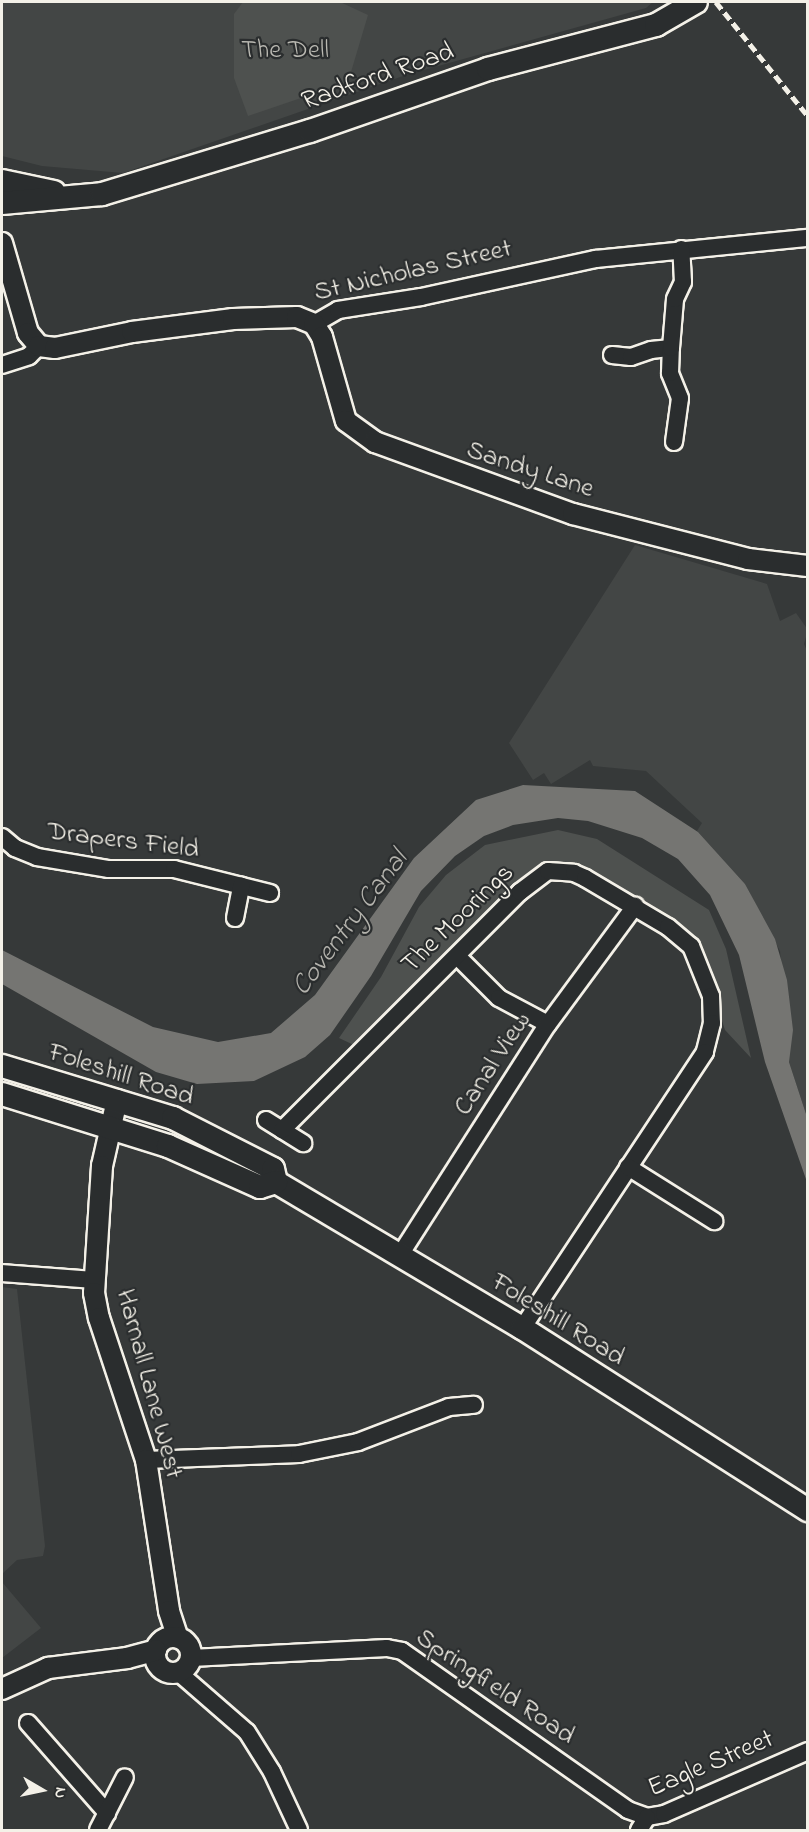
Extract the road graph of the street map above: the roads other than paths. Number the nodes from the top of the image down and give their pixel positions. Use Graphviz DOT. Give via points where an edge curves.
graph roads {
  1 [pos="692,4"];
  2 [pos="2,181"];
  3 [pos="73,195"];
  4 [pos="2,203"];
  5 [pos="807,238"];
  6 [pos="2,243"];
  7 [pos="681,249"];
  8 [pos="314,324"];
  9 [pos="39,346"];
  10 [pos="671,348"];
  11 [pos="612,355"];
  12 [pos="2,365"];
  13 [pos="674,442"];
  14 [pos="807,566"];
  15 [pos="2,837"];
  16 [pos="241,886"];
  17 [pos="270,893"];
  18 [pos="635,906"];
  19 [pos="235,918"];
  20 [pos="457,956"];
  21 [pos="548,1024"];
  22 [pos="2,1066"];
  23 [pos="2,1094"];
  24 [pos="117,1100"];
  25 [pos="266,1120"];
  26 [pos="111,1128"];
  27 [pos="282,1130"];
  28 [pos="303,1143"];
  29 [pos="628,1167"];
  30 [pos="276,1182"];
  31 [pos="714,1221"];
  32 [pos="400,1255"];
  33 [pos="2,1273"];
  34 [pos="93,1280"];
  35 [pos="522,1329"];
  36 [pos="474,1405"];
  37 [pos="146,1460"];
  38 [pos="807,1510"];
  39 [pos="164,1648"];
  40 [pos="185,1665"];
  41 [pos="2,1689"];
  42 [pos="28,1723"];
  43 [pos="807,1751"];
  44 [pos="125,1777"];
  45 [pos="107,1813"];
  46 [pos="643,1824"];
  47 [pos="98,1830"];
  48 [pos="299,1830"];
  1 -- 3 [label="main road, Radford Road" via="656,25 488,69 102,194"];
  2 -- 3 [label="main road, Radford Road"];
  3 -- 4 [label="main road, Radford Road"];
  5 -- 7 [label="street, St Nicholas Street"];
  6 -- 9 [label="street" via="28,333"];
  7 -- 8 [label="street, St Nicholas Street" via="596,259 421,297 338,310"];
  7 -- 10 [label="street" via="683,282 675,299"];
  8 -- 9 [label="street, St Nicholas Street" via="297,317 233,319 132,332 55,348"];
  8 -- 14 [label="street, Sandy Lane" via="322,337 346,421 375,442 573,514 745,559"];
  9 -- 12 [label="street, St Nicholas Street" via="29,356"];
  10 -- 11 [label="street" via="631,357"];
  10 -- 13 [label="street" via="670,373 680,398"];
  15 -- 16 [label="street, Drapers Field" via="37,857 109,869 174,869"];
  16 -- 17 [label="street, Drapers Field"];
  16 -- 19 [label="street"];
  18 -- 20 [label="street, The Moorings" via="574,873 548,871 520,892"];
  18 -- 21 [label="street, Canal View"];
  18 -- 29 [label="street, The Moorings" via="691,946 711,996 712,1023 705,1052"];
  20 -- 21 [label="street" via="499,998"];
  20 -- 27 [label="street, The Moorings"];
  21 -- 32 [label="street, Canal View"];
  22 -- 24 [label="main road, Foleshill Road"];
  23 -- 26 [label="main road, Foleshill Road"];
  24 -- 26 [label="street, Harnall Lane West"];
  24 -- 30 [label="main road, Foleshill Road" via="173,1118 273,1169"];
  25 -- 27 [label="street"];
  26 -- 30 [label="main road, Foleshill Road" via="179,1150 260,1187"];
  26 -- 34 [label="street, Harnall Lane West" via="102,1166"];
  27 -- 28 [label="street"];
  29 -- 31 [label="street"];
  29 -- 35 [label="street, The Moorings"];
  30 -- 32 [label="main road, Foleshill Road"];
  32 -- 35 [label="main road, Foleshill Road"];
  33 -- 34 [label="street"];
  34 -- 37 [label="street, Harnall Lane West" via="99,1318"];
  35 -- 38 [label="main road, Foleshill Road"];
  36 -- 37 [label="street" via="449,1407 358,1442 299,1454"];
  37 -- 39 [label="street, Harnall Lane West" via="169,1611"];
  39 -- 40 [label="street" via="165,1671"];
  39 -- 40 [label="street" via="188,1644"];
  39 -- 41 [label="street" via="127,1658 69,1663 29,1675"];
  40 -- 46 [label="street, Springfield Road" via="395,1648"];
  40 -- 48 [label="street" via="247,1732 272,1772"];
  42 -- 45 [label="street"];
  43 -- 46 [label="street, Eagle Street"];
  44 -- 45 [label="street"];
  45 -- 47 [label="street"];
}
